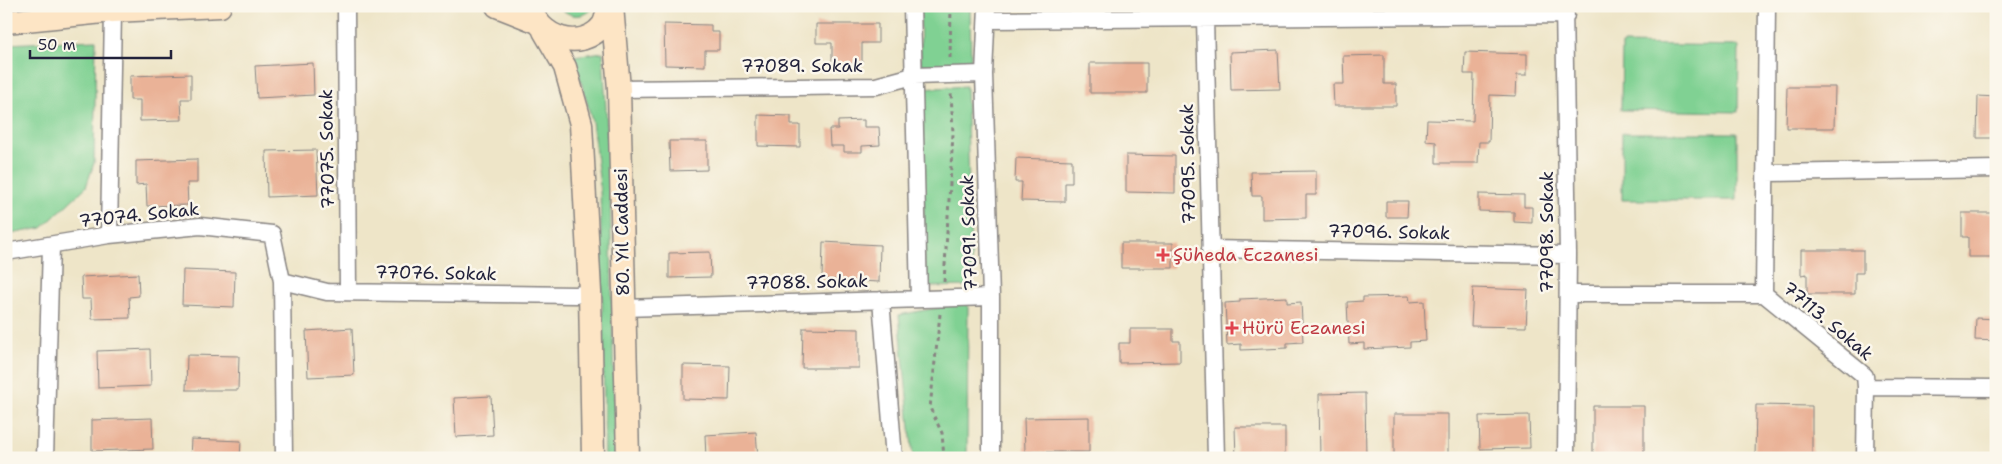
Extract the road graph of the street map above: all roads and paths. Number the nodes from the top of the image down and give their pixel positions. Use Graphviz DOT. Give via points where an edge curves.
graph roads {
  1 [pos="46,6"];
  2 [pos="220,6"];
  3 [pos="346,6"];
  4 [pos="496,6"];
  5 [pos="611,6"];
  6 [pos="912,6"];
  7 [pos="951,6"];
  8 [pos="1767,6"];
  9 [pos="6,9"];
  10 [pos="1565,11"];
  11 [pos="113,12"];
  12 [pos="987,13"];
  13 [pos="1206,18"];
  14 [pos="537,19"];
  15 [pos="6,22"];
  16 [pos="950,64"];
  17 [pos="984,74"];
  18 [pos="913,76"];
  19 [pos="951,86"];
  20 [pos="619,89"];
  21 [pos="1996,169"];
  22 [pos="1766,173"];
  23 [pos="109,235"];
  24 [pos="51,246"];
  25 [pos="1210,250"];
  26 [pos="6,252"];
  27 [pos="1568,255"];
  28 [pos="282,282"];
  29 [pos="348,292"];
  30 [pos="590,292"];
  31 [pos="943,292"];
  32 [pos="1568,294"];
  33 [pos="1764,294"];
  34 [pos="991,297"];
  35 [pos="919,298"];
  36 [pos="881,300"];
  37 [pos="624,308"];
  38 [pos="1866,387"];
  39 [pos="1996,388"];
  40 [pos="45,458"];
  41 [pos="284,458"];
  42 [pos="593,458"];
  43 [pos="628,458"];
  44 [pos="894,458"];
  45 [pos="944,458"];
  46 [pos="992,458"];
  47 [pos="1216,458"];
  48 [pos="1566,458"];
  49 [pos="1865,458"];
  1 -- 9 [label="main road"];
  2 -- 11 [label="main road"];
  3 -- 29 [label="street, 77075. Sokak"];
  4 -- 14 [label="main road"];
  5 -- 14 [label="main road" via="604,24 582,38 556,37"];
  5 -- 20 [label="main road, 80. Yıl Caddesi"];
  6 -- 18 [label="street"];
  7 -- 16 [label="path"];
  8 -- 22 [label="street"];
  10 -- 13 [label="street"];
  10 -- 27 [label="street, 77098. Sokak"];
  11 -- 15 [label="main road"];
  11 -- 23 [label="street"];
  12 -- 13 [label="street"];
  12 -- 17 [label="street, 77091. Sokak"];
  13 -- 25 [label="street, 77095. Sokak"];
  14 -- 30 [label="main road, 80. Yıl Caddesi" via="565,67 581,124"];
  17 -- 18 [label="street, 77089. Sokak"];
  17 -- 34 [label="street, 77091. Sokak"];
  18 -- 20 [label="street, 77089. Sokak" via="876,86"];
  18 -- 35 [label="street"];
  19 -- 31 [label="path" via="953,134"];
  20 -- 37 [label="main road, 80. Yıl Caddesi"];
  21 -- 22 [label="street"];
  22 -- 33 [label="street"];
  23 -- 24 [label="street, 77074. Sokak"];
  23 -- 28 [label="street, 77074. Sokak" via="200,226 272,234"];
  24 -- 26 [label="street, 77074. Sokak"];
  24 -- 40 [label="street"];
  25 -- 27 [label="street, 77096. Sokak"];
  25 -- 47 [label="street, 77095. Sokak"];
  27 -- 32 [label="street, 77098. Sokak"];
  28 -- 29 [label="street, 77076. Sokak" via="327,292"];
  28 -- 41 [label="street"];
  29 -- 30 [label="street, 77076. Sokak"];
  30 -- 42 [label="main road, 80. Yıl Caddesi"];
  31 -- 34 [label="street, 77088. Sokak"];
  31 -- 35 [label="street, 77088. Sokak"];
  31 -- 45 [label="path" via="930,408 942,433"];
  32 -- 33 [label="street, 77113. Sokak"];
  32 -- 48 [label="street, 77098. Sokak"];
  33 -- 38 [label="street, 77113. Sokak" via="1865,376"];
  34 -- 46 [label="street, 77091. Sokak"];
  35 -- 36 [label="street, 77088. Sokak"];
  36 -- 37 [label="street, 77088. Sokak"];
  36 -- 44 [label="street"];
  37 -- 43 [label="main road, 80. Yıl Caddesi"];
  38 -- 39 [label="street, 77113. Sokak"];
  38 -- 49 [label="street"];
}
